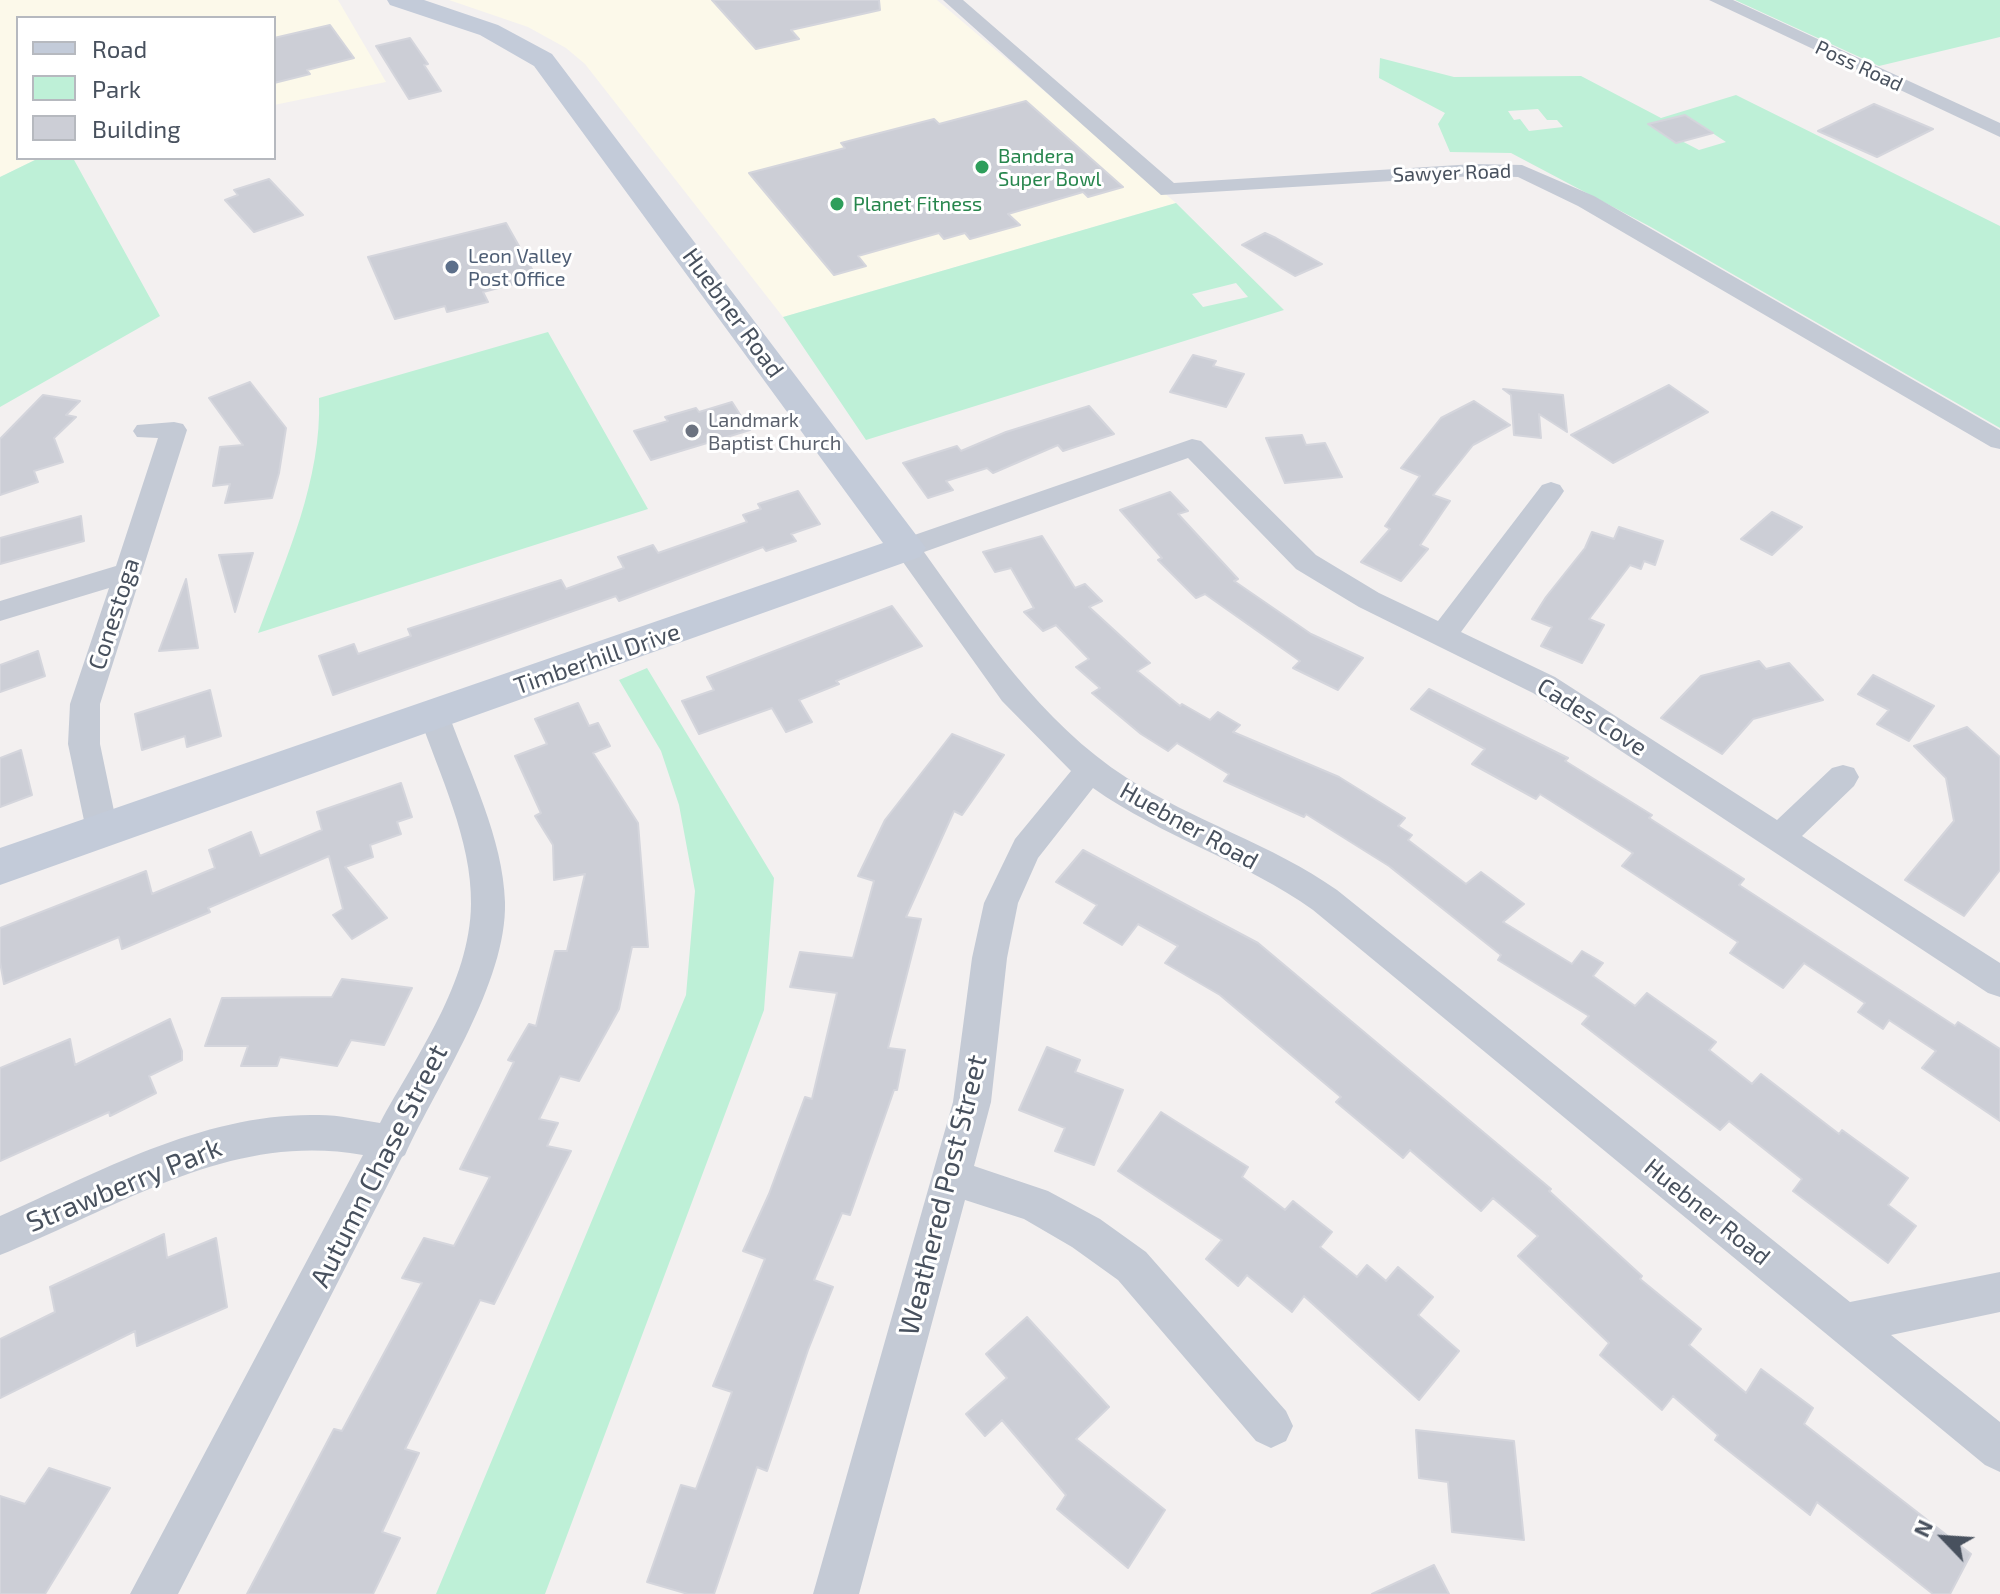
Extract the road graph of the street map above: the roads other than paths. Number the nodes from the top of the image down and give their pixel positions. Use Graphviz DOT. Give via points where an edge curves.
graph roads {
  1 [pos="399,0"];
  2 [pos="952,0"];
  3 [pos="1718,0"];
  4 [pos="2000,131"];
  5 [pos="146,431"];
  6 [pos="2000,441"];
  7 [pos="1192,447"];
  8 [pos="1551,491"];
  9 [pos="907,548"];
  10 [pos="128,572"];
  11 [pos="0,611"];
  12 [pos="1444,634"];
  13 [pos="434,715"];
  14 [pos="1090,770"];
  15 [pos="1843,777"];
  16 [pos="102,830"];
  17 [pos="1781,837"];
  18 [pos="0,867"];
  19 [pos="2000,982"];
  20 [pos="392,1143"];
  21 [pos="951,1177"];
  22 [pos="0,1236"];
  23 [pos="2000,1292"];
  24 [pos="1843,1324"];
  25 [pos="1271,1426"];
  26 [pos="2000,1450"];
  27 [pos="153,1594"];
  28 [pos="836,1594"];
  1 -- 9 [label="street, Huebner Road" via="489,30 543,60"];
  2 -- 6 [label="street, Sawyer Road" via="1169,190 1522,171 1586,201"];
  3 -- 4 [label="street, Poss Road"];
  5 -- 10 [label="street, Conestoga" via="174,430"];
  7 -- 9 [label="street, Timberhill Drive"];
  7 -- 12 [label="street, Cades Cove" via="1306,562 1369,600"];
  8 -- 12 [label="street"];
  9 -- 13 [label="street, Timberhill Drive"];
  9 -- 14 [label="street, Huebner Road" via="1023,707"];
  10 -- 11 [label="street"];
  10 -- 16 [label="street, Conestoga" via="85,704 84,744"];
  12 -- 17 [label="street, Cades Cove" via="1544,685"];
  13 -- 16 [label="street, Timberhill Drive"];
  13 -- 20 [label="street, Autumn Chase Street" via="482,861 488,903 482,949 468,993"];
  14 -- 21 [label="street, Weathered Post Street" via="1030,842 995,918 980,1059"];
  14 -- 24 [label="street, Huebner Road" via="1155,813 1308,889 1341,913"];
  15 -- 17 [label="street"];
  16 -- 18 [label="street, Timberhill Drive"];
  17 -- 19 [label="street, Cades Cove"];
  20 -- 22 [label="street, Strawberry Park" via="319,1132 258,1135 196,1150"];
  20 -- 27 [label="street, Autumn Chase Street"];
  21 -- 25 [label="street" via="1034,1204 1132,1266"];
  21 -- 28 [label="street, Weathered Post Street"];
  23 -- 24 [label="street"];
  24 -- 26 [label="street, Huebner Road"];
}
